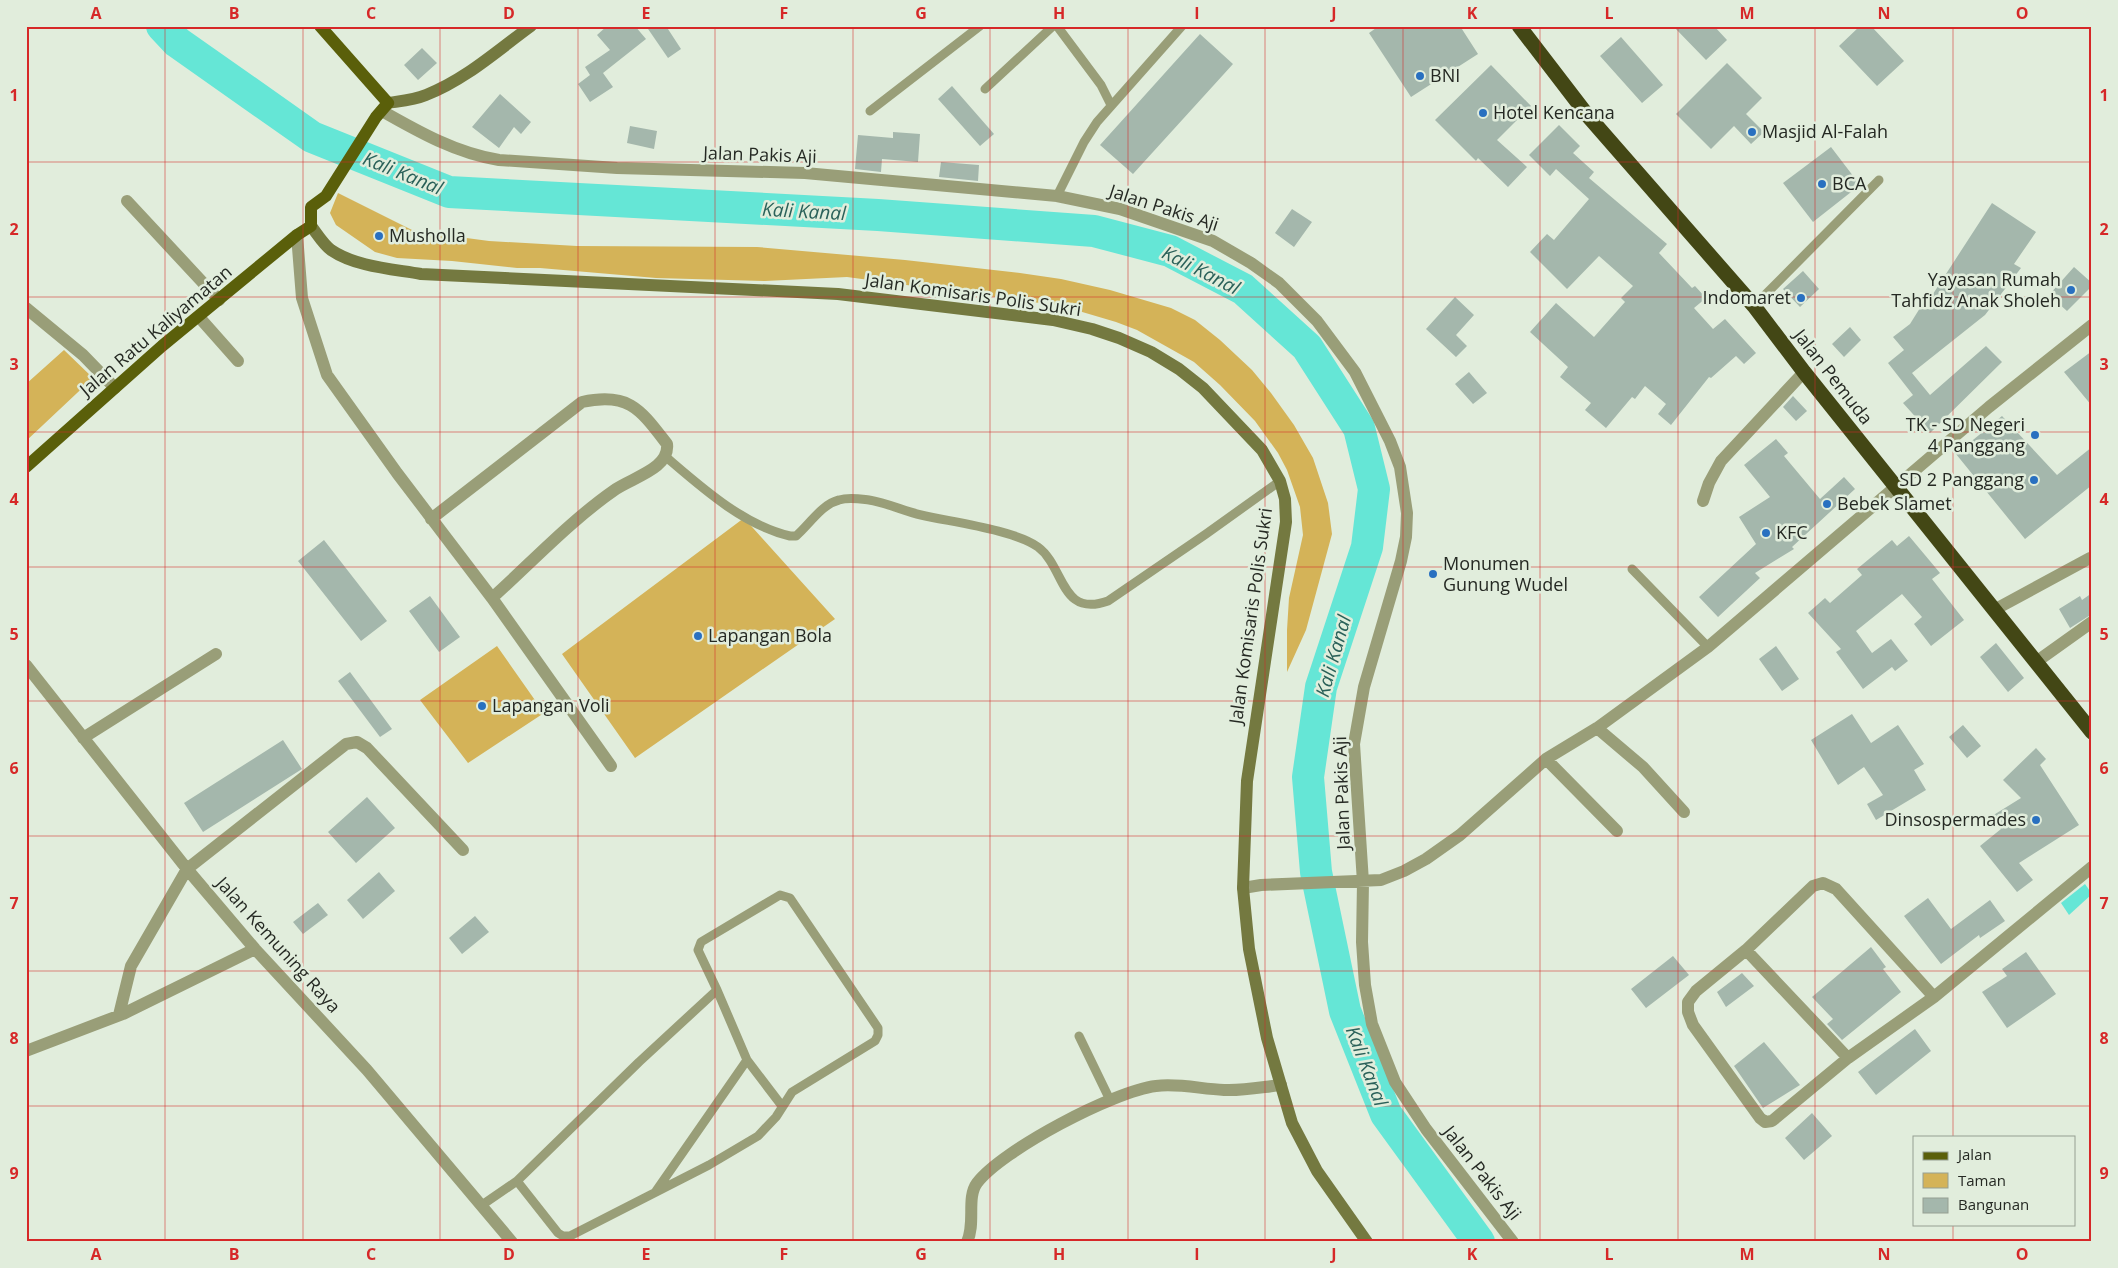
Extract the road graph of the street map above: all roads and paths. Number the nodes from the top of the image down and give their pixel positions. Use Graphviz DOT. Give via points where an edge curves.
graph roads {
  1 [pos="320,26"];
  2 [pos="531,26"];
  3 [pos="980,26"];
  4 [pos="1055,26"];
  5 [pos="1182,26"];
  6 [pos="1519,26"];
  7 [pos="985,89"];
  8 [pos="1110,105"];
  9 [pos="382,110"];
  10 [pos="870,111"];
  11 [pos="1879,180"];
  12 [pos="1057,196"];
  13 [pos="128,201"];
  14 [pos="311,226"];
  15 [pos="297,235"];
  16 [pos="219,300"];
  17 [pos="1754,306"];
  18 [pos="26,308"];
  19 [pos="199,316"];
  20 [pos="2092,325"];
  21 [pos="238,361"];
  22 [pos="1804,372"];
  23 [pos="115,388"];
  24 [pos="666,457"];
  25 [pos="26,467"];
  26 [pos="1280,481"];
  27 [pos="1896,486"];
  28 [pos="1703,500"];
  29 [pos="431,519"];
  30 [pos="2090,558"];
  31 [pos="1632,569"];
  32 [pos="492,598"];
  33 [pos="1994,610"];
  34 [pos="2092,622"];
  35 [pos="1708,647"];
  36 [pos="216,654"];
  37 [pos="2036,662"];
  38 [pos="26,665"];
  39 [pos="1597,728"];
  40 [pos="2092,732"];
  41 [pos="83,738"];
  42 [pos="1546,759"];
  43 [pos="611,766"];
  44 [pos="1684,812"];
  45 [pos="1617,831"];
  46 [pos="463,850"];
  47 [pos="2092,867"];
  48 [pos="187,869"];
  49 [pos="1363,882"];
  50 [pos="1243,888"];
  51 [pos="255,949"];
  52 [pos="1746,950"];
  53 [pos="717,990"];
  54 [pos="1934,998"];
  55 [pos="119,1015"];
  56 [pos="1079,1036"];
  57 [pos="26,1051"];
  58 [pos="1848,1058"];
  59 [pos="747,1060"];
  60 [pos="1281,1085"];
  61 [pos="1110,1100"];
  62 [pos="782,1106"];
  63 [pos="518,1181"];
  64 [pos="655,1193"];
  65 [pos="482,1205"];
  66 [pos="512,1242"];
  67 [pos="967,1242"];
  68 [pos="1367,1242"];
  69 [pos="1512,1242"];
  1 -- 9 [label="main road"];
  2 -- 9 [label="main road" via="436,91"];
  3 -- 10 [label="lane"];
  4 -- 7 [label="lane"];
  4 -- 8 [label="lane" via="1101,85"];
  5 -- 8 [label="lane"];
  6 -- 17 [label="highway, Jalan Pemuda" via="1588,116"];
  8 -- 12 [label="lane" via="1084,142"];
  9 -- 12 [label="street, Jalan Pakis Aji" via="453,148 499,160 617,168 805,173"];
  9 -- 14 [label="main road" via="326,196 311,207"];
  11 -- 17 [label="lane"];
  12 -- 49 [label="street, Jalan Pakis Aji" via="1120,209 1213,241 1251,263 1278,283 1317,321 1355,372 1390,441 1404,490 1406,536 1364,686 1354,744"];
  13 -- 16 [label="street"];
  14 -- 15 [label="main road, Jalan Ratu Kaliyamatan"];
  14 -- 26 [label="main road, Jalan Komisaris Polis Sukri" via="324,244 344,256 383,268 421,274 838,294 1053,320 1092,330 1151,352 1203,388 1262,450"];
  15 -- 16 [label="main road, Jalan Ratu Kaliyamatan"];
  15 -- 29 [label="street" via="302,298 327,375"];
  16 -- 19 [label="main road, Jalan Ratu Kaliyamatan"];
  17 -- 22 [label="highway, Jalan Pemuda"];
  18 -- 23 [label="street" via="83,355"];
  19 -- 21 [label="street"];
  19 -- 23 [label="main road, Jalan Ratu Kaliyamatan"];
  20 -- 27 [label="street"];
  22 -- 27 [label="highway, Jalan Pemuda"];
  22 -- 28 [label="street" via="1721,461"];
  23 -- 25 [label="main road, Jalan Ratu Kaliyamatan"];
  24 -- 26 [label="lane" via="734,510 790,536 796,536 828,504 846,498 872,501 1022,539 1044,553 1070,595 1090,605 1108,601"];
  24 -- 29 [label="street" via="667,444 646,418 630,405 617,399 603,398 582,402"];
  24 -- 32 [label="street" via="658,466 615,490 575,522"];
  26 -- 50 [label="main road, Jalan Komisaris Polis Sukri" via="1286,522 1247,781"];
  27 -- 33 [label="highway, Jalan Pemuda"];
  27 -- 35 [label="street"];
  29 -- 32 [label="street"];
  30 -- 33 [label="street"];
  31 -- 35 [label="lane"];
  32 -- 43 [label="street"];
  33 -- 37 [label="highway, Jalan Pemuda"];
  34 -- 37 [label="street"];
  35 -- 39 [label="street"];
  36 -- 41 [label="street"];
  37 -- 40 [label="highway, Jalan Pemuda"];
  38 -- 41 [label="street, Jalan Kemuning Raya"];
  39 -- 42 [label="street"];
  39 -- 44 [label="street" via="1643,767"];
  41 -- 48 [label="street, Jalan Kemuning Raya"];
  42 -- 45 [label="street"];
  42 -- 49 [label="street" via="1460,835 1426,859 1404,872"];
  46 -- 48 [label="street" via="367,748 357,742 346,744"];
  47 -- 54 [label="street"];
  48 -- 51 [label="street, Jalan Kemuning Raya"];
  48 -- 55 [label="street" via="131,966"];
  49 -- 50 [label="street"];
  49 -- 69 [label="street, Jalan Pakis Aji" via="1365,985 1372,1024 1383,1055 1395,1082 1426,1129"];
  50 -- 60 [label="main road, Jalan Komisaris Polis Sukri" via="1256,992"];
  51 -- 55 [label="street"];
  51 -- 65 [label="street, Jalan Kemuning Raya" via="367,1070"];
  52 -- 54 [label="street" via="1813,886 1823,883 1836,889"];
  52 -- 58 [label="street"];
  52 -- 58 [label="street" via="1696,991 1688,1002 1688,1012 1693,1025 1760,1118 1765,1122 1772,1121"];
  53 -- 59 [label="lane"];
  53 -- 62 [label="lane" via="698,950 700,944 785,895 793,901 878,1028 875,1041 792,1092"];
  53 -- 63 [label="lane"];
  54 -- 58 [label="street"];
  55 -- 57 [label="street"];
  56 -- 61 [label="lane"];
  59 -- 62 [label="lane"];
  59 -- 64 [label="lane"];
  60 -- 61 [label="street" via="1246,1090 1156,1086"];
  60 -- 68 [label="main road, Jalan Komisaris Polis Sukri" via="1302,1146"];
  61 -- 67 [label="street" via="1030,1141 990,1170 977,1183 972,1194 972,1228"];
  62 -- 64 [label="lane" via="758,1136"];
  63 -- 64 [label="lane" via="558,1233 566,1236"];
  63 -- 65 [label="lane"];
  65 -- 66 [label="street, Jalan Kemuning Raya"];
}
